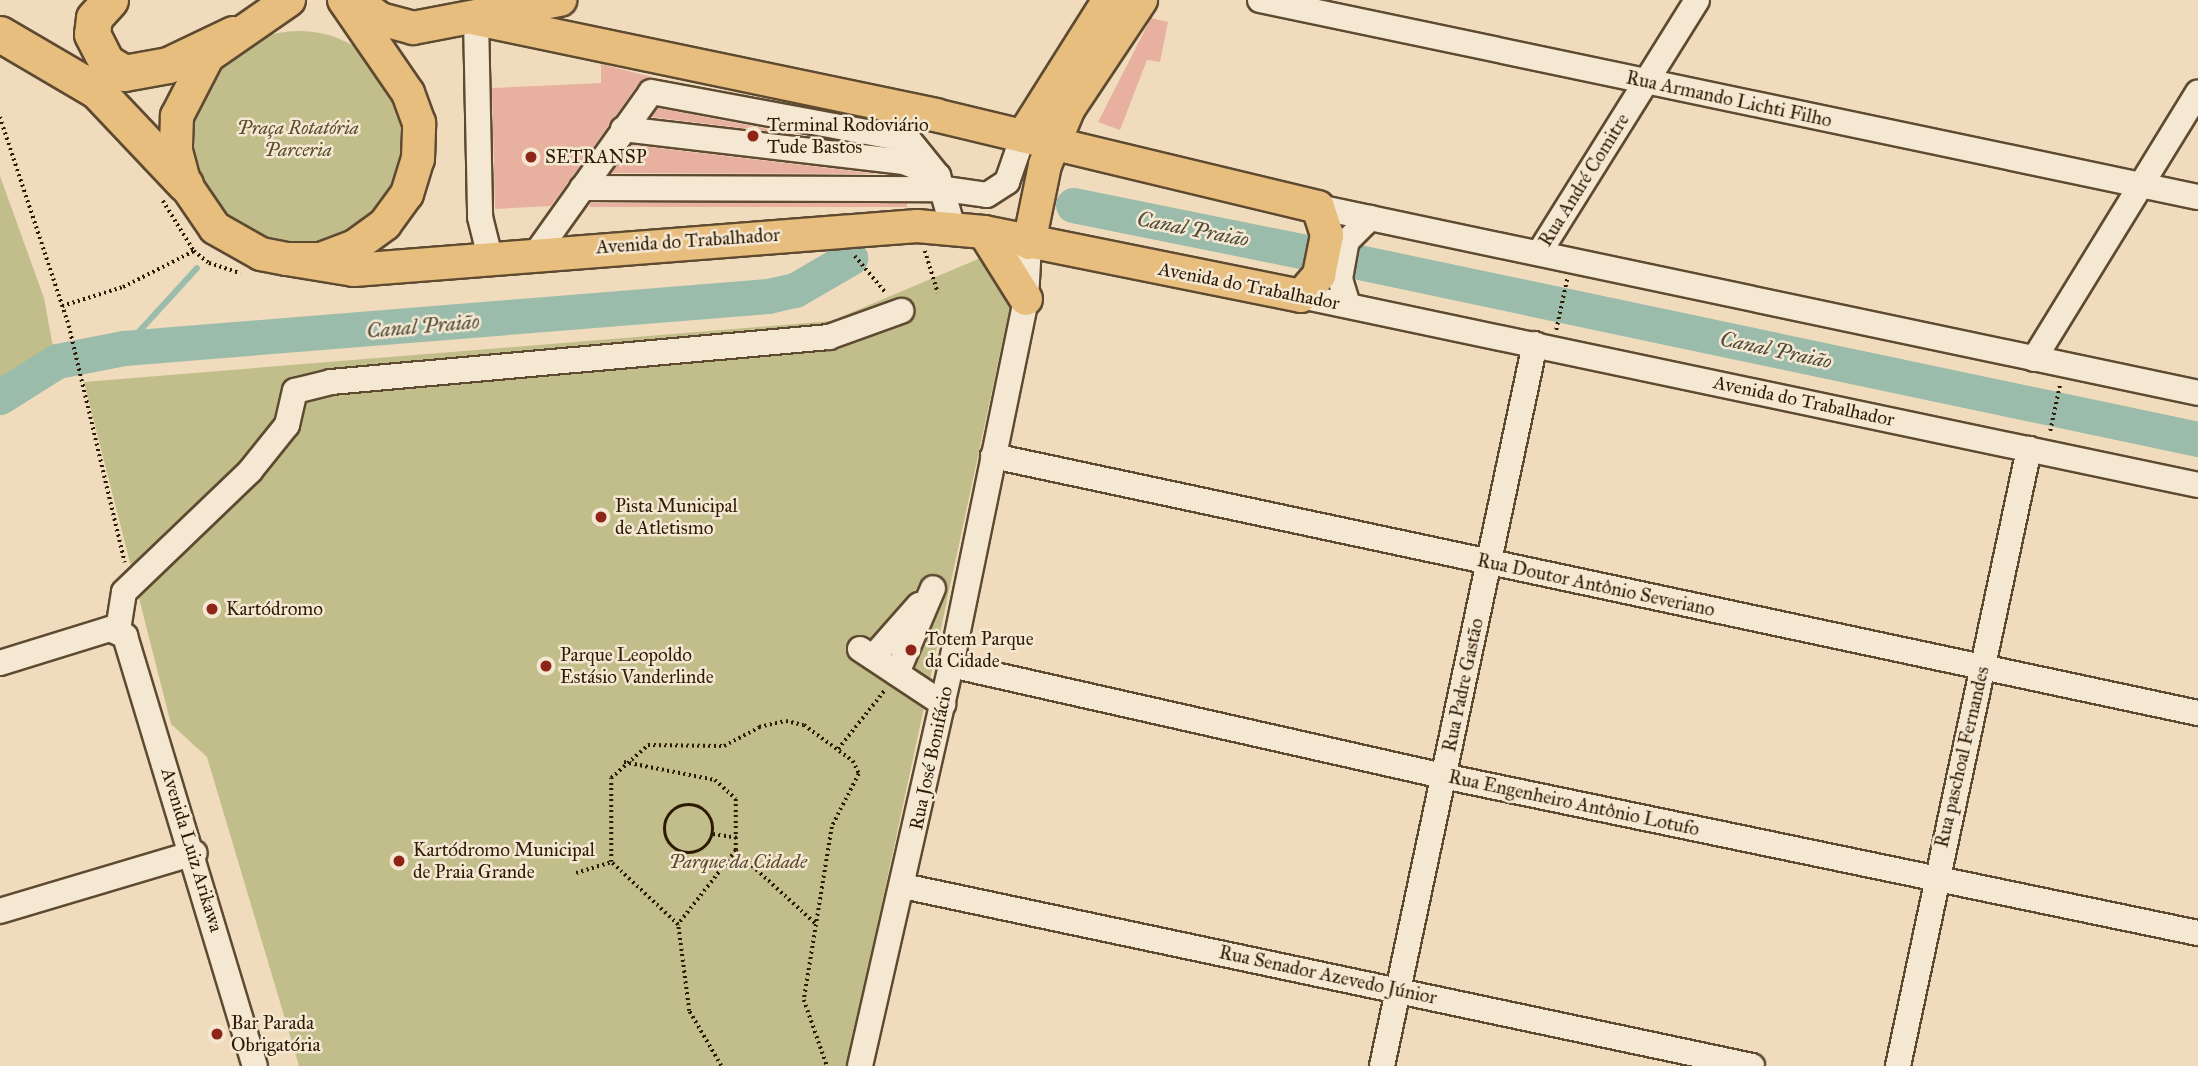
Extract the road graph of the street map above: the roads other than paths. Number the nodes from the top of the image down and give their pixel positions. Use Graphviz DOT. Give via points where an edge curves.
graph roads {
  1 [pos="110,0"];
  2 [pos="289,0"];
  3 [pos="344,0"];
  4 [pos="354,0"];
  5 [pos="560,0"];
  6 [pos="1109,0"];
  7 [pos="1141,0"];
  8 [pos="1260,0"];
  9 [pos="1697,0"];
  10 [pos="1356,10"];
  11 [pos="476,19"];
  12 [pos="0,34"];
  13 [pos="233,34"];
  14 [pos="1645,82"];
  15 [pos="2198,92"];
  16 [pos="623,130"];
  17 [pos="1037,142"];
  18 [pos="942,183"];
  19 [pos="2140,185"];
  20 [pos="582,188"];
  21 [pos="172,189"];
  22 [pos="2198,197"];
  23 [pos="1370,218"];
  24 [pos="953,228"];
  25 [pos="1331,228"];
  26 [pos="984,232"];
  27 [pos="1029,243"];
  28 [pos="1065,250"];
  29 [pos="537,252"];
  30 [pos="1539,253"];
  31 [pos="490,257"];
  32 [pos="287,259"];
  33 [pos="1320,283"];
  34 [pos="1026,299"];
  35 [pos="1348,305"];
  36 [pos="901,311"];
  37 [pos="1535,344"];
  38 [pos="2034,359"];
  39 [pos="2198,393"];
  40 [pos="2029,449"];
  41 [pos="993,456"];
  42 [pos="2198,485"];
  43 [pos="1489,562"];
  44 [pos="121,633"];
  45 [pos="0,663"];
  46 [pos="951,665"];
  47 [pos="1983,667"];
  48 [pos="897,673"];
  49 [pos="943,704"];
  50 [pos="2198,713"];
  51 [pos="1443,776"];
  52 [pos="195,853"];
  53 [pos="1935,877"];
  54 [pos="903,886"];
  55 [pos="0,911"];
  56 [pos="2198,933"];
  57 [pos="1398,990"];
  58 [pos="255,1066"];
  59 [pos="860,1066"];
  60 [pos="1382,1066"];
  61 [pos="1752,1066"];
  62 [pos="1898,1066"];
  1 -- 13 [label="highway" via="94,18 92,34 106,62 124,73 169,65"];
  2 -- 13 [label="main road"];
  3 -- 32 [label="main road" via="396,69 419,122 418,159 407,194 385,224 355,246 321,259"];
  4 -- 11 [label="main road" via="380,19 413,28"];
  5 -- 11 [label="main road"];
  6 -- 17 [label="main road"];
  7 -- 17 [label="main road"];
  8 -- 10 [label="street, Rua Armando Lichti Filho"];
  9 -- 14 [label="street, Rua André Comitre"];
  10 -- 14 [label="street, Rua Armando Lichti Filho"];
  11 -- 17 [label="main road"];
  11 -- 31 [label="street" via="480,216"];
  12 -- 21 [label="highway" via="97,91"];
  13 -- 21 [label="main road" via="188,84 177,117"];
  14 -- 19 [label="street, Rua Armando Lichti Filho"];
  14 -- 30 [label="street, Rua André Comitre"];
  15 -- 19 [label="street"];
  16 -- 18 [label="street" via="904,162"];
  16 -- 18 [label="street" via="650,92 909,140"];
  16 -- 20 [label="street"];
  17 -- 18 [label="street" via="995,192"];
  17 -- 25 [label="main road"];
  17 -- 27 [label="main road"];
  18 -- 20 [label="street"];
  18 -- 24 [label="street"];
  19 -- 22 [label="street, Rua Armando Lichti Filho"];
  19 -- 38 [label="street"];
  20 -- 29 [label="street"];
  21 -- 32 [label="main road" via="215,228 261,254"];
  23 -- 25 [label="street"];
  23 -- 25 [label="street"];
  23 -- 30 [label="street"];
  24 -- 26 [label="main road, Avenida do Trabalhador"];
  24 -- 29 [label="main road, Avenida do Trabalhador" via="918,226"];
  25 -- 33 [label="main road"];
  26 -- 27 [label="main road, Avenida do Trabalhador"];
  26 -- 34 [label="main road"];
  27 -- 28 [label="main road, Avenida do Trabalhador"];
  27 -- 34 [label="street, Rua José Bonifácio"];
  28 -- 33 [label="main road, Avenida do Trabalhador"];
  28 -- 34 [label="main road" via="1045,264"];
  29 -- 31 [label="main road, Avenida do Trabalhador"];
  30 -- 38 [label="street"];
  31 -- 32 [label="main road, Avenida do Trabalhador" via="354,270"];
  33 -- 35 [label="street, Avenida do Trabalhador"];
  33 -- 35 [label="street"];
  34 -- 41 [label="street, Rua José Bonifácio"];
  35 -- 37 [label="street, Avenida do Trabalhador"];
  36 -- 44 [label="street" via="829,337 331,382 295,391 287,425 250,471 124,592"];
  37 -- 40 [label="street, Avenida do Trabalhador"];
  37 -- 43 [label="street, Rua Padre Gastão"];
  38 -- 39 [label="street"];
  40 -- 42 [label="street, Avenida do Trabalhador"];
  40 -- 47 [label="street, Rua paschoal Fernandes"];
  41 -- 43 [label="street, Rua Doutor Antônio Severiano"];
  41 -- 46 [label="street, Rua José Bonifácio"];
  43 -- 47 [label="street, Rua Doutor Antônio Severiano"];
  43 -- 51 [label="street, Rua Padre Gastão"];
  44 -- 45 [label="street"];
  44 -- 52 [label="street, Avenida Luiz Arikawa"];
  46 -- 49 [label="street, Rua José Bonifácio"];
  46 -- 51 [label="street, Rua Engenheiro Antônio Lotufo"];
  47 -- 50 [label="street, Rua Doutor Antônio Severiano"];
  47 -- 53 [label="street, Rua paschoal Fernandes"];
  48 -- 48 [label="street" via="867,653 933,588"];
  48 -- 49 [label="street"];
  49 -- 54 [label="street, Rua José Bonifácio"];
  51 -- 53 [label="street, Rua Engenheiro Antônio Lotufo"];
  51 -- 57 [label="street, Rua Padre Gastão"];
  52 -- 55 [label="street"];
  52 -- 58 [label="street, Avenida Luiz Arikawa"];
  53 -- 56 [label="street, Rua Engenheiro Antônio Lotufo"];
  53 -- 62 [label="street, Rua paschoal Fernandes"];
  54 -- 57 [label="street, Rua Senador Azevedo Júnior"];
  54 -- 59 [label="street, Rua José Bonifácio"];
  57 -- 60 [label="street, Rua Padre Gastão"];
  57 -- 61 [label="street, Rua Senador Azevedo Júnior"];
}
